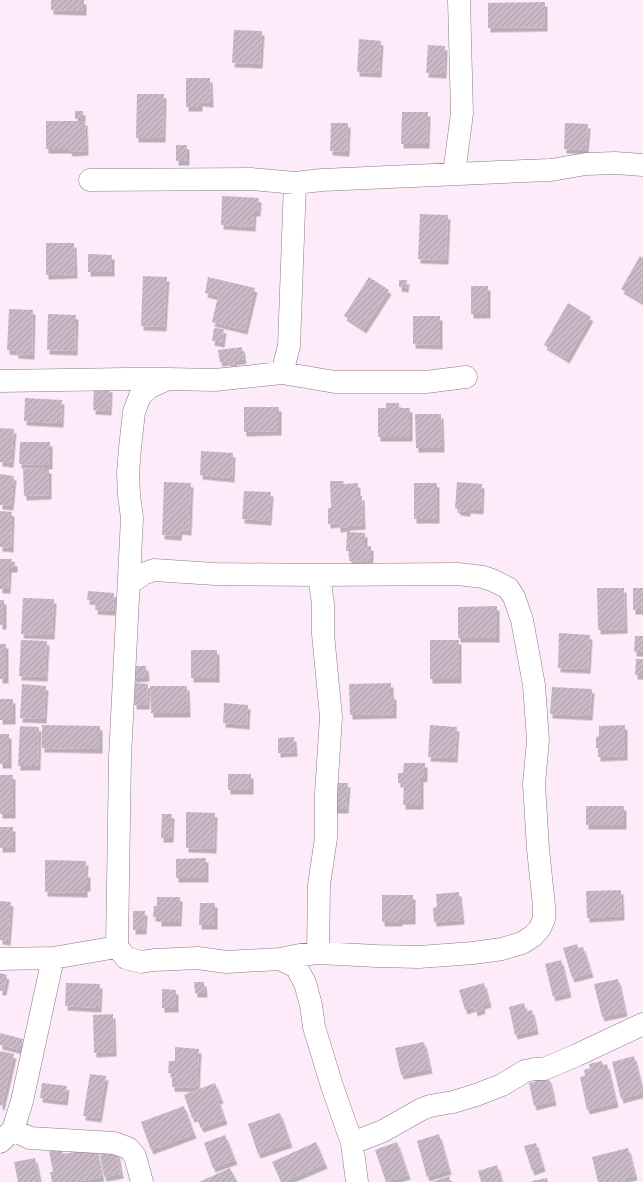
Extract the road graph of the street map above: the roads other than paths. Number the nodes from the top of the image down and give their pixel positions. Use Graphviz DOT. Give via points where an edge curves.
graph roads {
  1 [pos="459,0"];
  2 [pos="643,165"];
  3 [pos="454,174"];
  4 [pos="90,180"];
  5 [pos="294,183"];
  6 [pos="282,373"];
  7 [pos="466,377"];
  8 [pos="168,379"];
  9 [pos="0,381"];
  10 [pos="319,575"];
  11 [pos="129,584"];
  12 [pos="117,947"];
  13 [pos="318,953"];
  14 [pos="53,958"];
  15 [pos="0,959"];
  16 [pos="280,959"];
  17 [pos="643,1024"];
  18 [pos="6,1136"];
  19 [pos="352,1143"];
  20 [pos="142,1182"];
  21 [pos="357,1182"];
  1 -- 3 [label="street" via="462,113"];
  2 -- 3 [label="street" via="586,164 551,170"];
  3 -- 5 [label="street"];
  4 -- 5 [label="street" via="251,179"];
  5 -- 6 [label="street" via="289,346"];
  6 -- 7 [label="street" via="335,382 426,382"];
  6 -- 8 [label="street" via="215,380"];
  8 -- 9 [label="street"];
  8 -- 11 [label="street" via="150,387 140,396 134,412 128,473 132,518"];
  10 -- 11 [label="street" via="215,574 154,570"];
  10 -- 13 [label="street" via="331,717 326,838 319,885"];
  10 -- 13 [label="street" via="458,574 492,580 508,588 514,597 522,620 534,684 538,740 534,784 544,919 533,936 522,943 502,949 419,957"];
  11 -- 12 [label="street" via="120,757"];
  12 -- 14 [label="street"];
  12 -- 16 [label="street" via="126,958 141,962 198,958 226,962"];
  13 -- 16 [label="street"];
  14 -- 15 [label="street"];
  14 -- 18 [label="street" via="22,1101"];
  16 -- 19 [label="street" via="296,966 305,983 314,1027"];
  17 -- 19 [label="street" via="544,1069 525,1071 502,1085 476,1095 422,1109"];
  18 -- 20 [label="street" via="114,1143 128,1148 135,1156"];
  19 -- 21 [label="street"];
}
